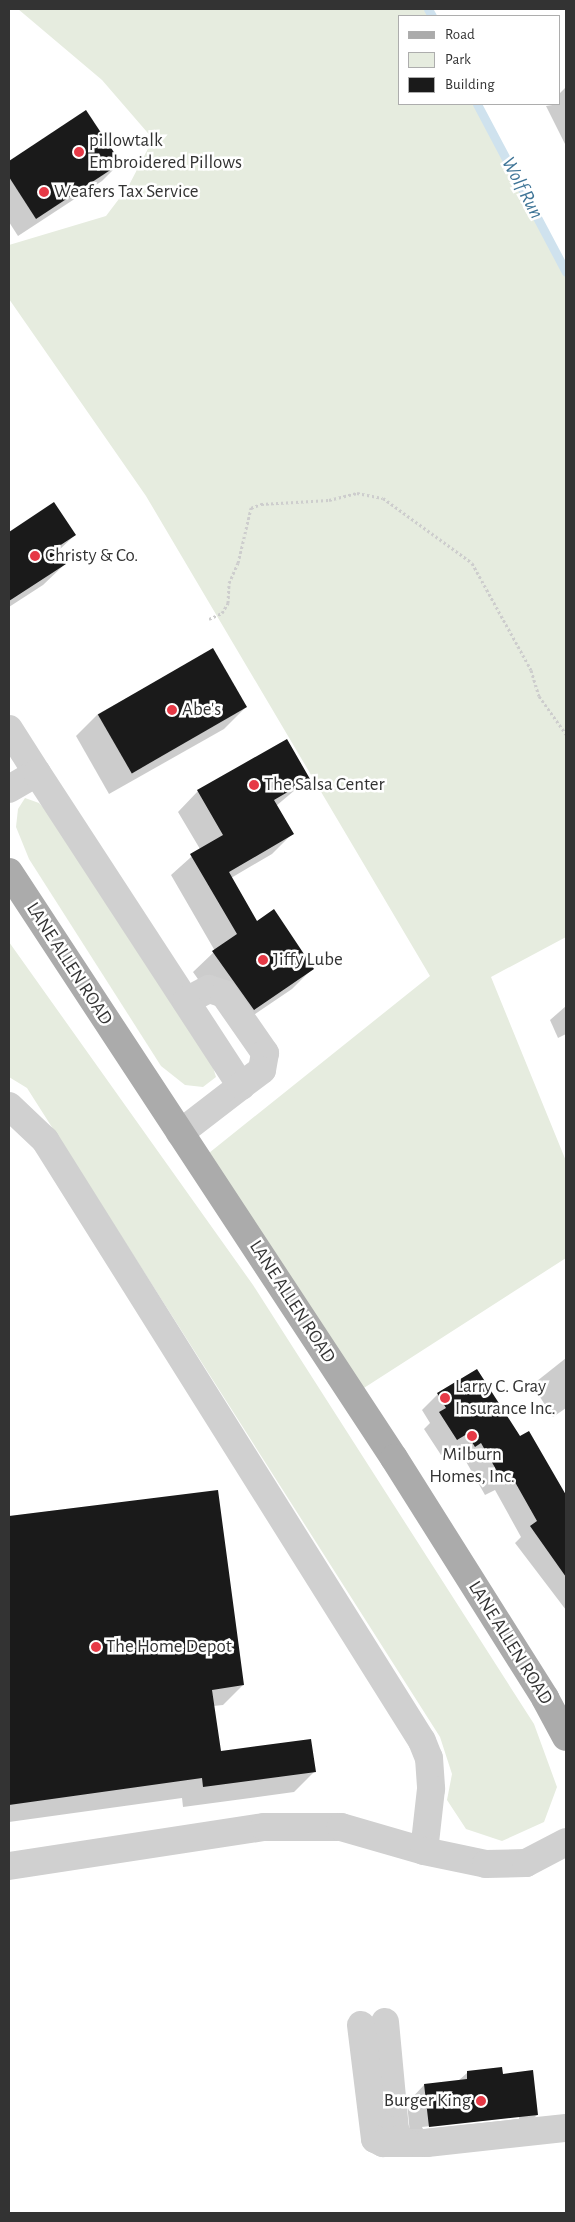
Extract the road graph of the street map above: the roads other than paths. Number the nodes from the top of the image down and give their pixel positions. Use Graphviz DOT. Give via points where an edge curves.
graph roads {
  1 [pos="9,729"];
  2 [pos="36,773"];
  3 [pos="9,789"];
  4 [pos="9,872"];
  5 [pos="186,1001"];
  6 [pos="241,1086"];
  7 [pos="9,1106"];
  8 [pos="180,1133"];
  9 [pos="566,1737"];
  10 [pos="566,1842"];
  11 [pos="424,1852"];
  12 [pos="9,1866"];
  13 [pos="373,2023"];
  14 [pos="566,2128"];
  1 -- 2 [label="lane"];
  2 -- 3 [label="lane"];
  2 -- 5 [label="lane"];
  4 -- 8 [label="main road, LANE ALLEN ROAD"];
  5 -- 6 [label="lane"];
  5 -- 6 [label="lane" via="209,989 224,994 265,1053 262,1070"];
  6 -- 8 [label="lane"];
  7 -- 11 [label="lane" via="45,1140 422,1741 428,1758 431,1789"];
  8 -- 9 [label="main road, LANE ALLEN ROAD" via="394,1458 545,1698"];
  10 -- 11 [label="lane" via="526,1863 486,1864"];
  11 -- 12 [label="lane" via="341,1828 264,1826"];
  13 -- 14 [label="lane" via="395,2130 407,2142"];
}
